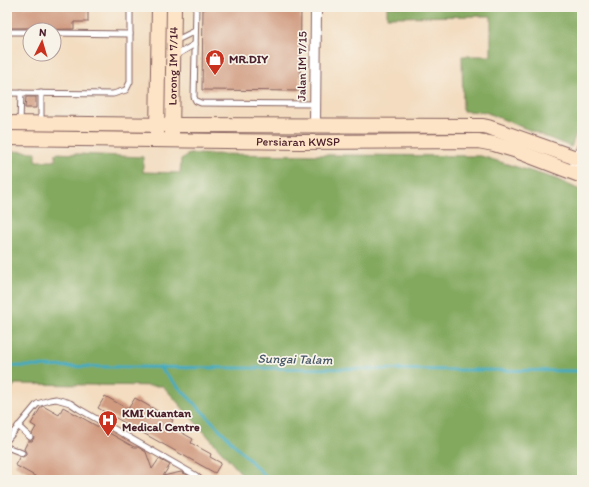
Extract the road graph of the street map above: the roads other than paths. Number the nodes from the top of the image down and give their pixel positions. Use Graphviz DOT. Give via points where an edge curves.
graph roads {
  1 [pos="130,7"];
  2 [pos="159,7"];
  3 [pos="174,7"];
  4 [pos="196,7"];
  5 [pos="316,7"];
  6 [pos="195,31"];
  7 [pos="7,32"];
  8 [pos="22,32"];
  9 [pos="62,33"];
  10 [pos="130,34"];
  11 [pos="173,42"];
  12 [pos="195,44"];
  13 [pos="173,57"];
  14 [pos="7,93"];
  15 [pos="20,93"];
  16 [pos="41,93"];
  17 [pos="315,104"];
  18 [pos="14,123"];
  19 [pos="41,123"];
  20 [pos="158,125"];
  21 [pos="172,125"];
  22 [pos="300,126"];
  23 [pos="315,126"];
  24 [pos="7,138"];
  25 [pos="157,139"];
  26 [pos="172,140"];
  27 [pos="300,142"];
  28 [pos="581,156"];
  29 [pos="577,174"];
  30 [pos="18,426"];
  31 [pos="30,437"];
  32 [pos="7,440"];
  33 [pos="7,447"];
  34 [pos="22,453"];
  35 [pos="201,480"];
  1 -- 10 [label="lane"];
  2 -- 20 [label="street, Lorong IM 7/14"];
  3 -- 11 [label="street, Lorong IM 7/14"];
  4 -- 6 [label="lane"];
  5 -- 17 [label="street, Jalan IM 7/15"];
  6 -- 11 [label="lane"];
  6 -- 12 [label="lane"];
  7 -- 8 [label="lane"];
  9 -- 10 [label="lane"];
  10 -- 16 [label="lane" via="130,82 126,90 113,94"];
  11 -- 13 [label="street, Lorong IM 7/14"];
  12 -- 13 [label="lane"];
  12 -- 17 [label="lane" via="196,101"];
  13 -- 21 [label="street, Lorong IM 7/14"];
  14 -- 15 [label="lane"];
  15 -- 16 [label="lane"];
  15 -- 18 [label="lane"];
  16 -- 19 [label="lane"];
  17 -- 23 [label="street, Jalan IM 7/15"];
  18 -- 19 [label="street, Persiaran KWSP"];
  19 -- 20 [label="street, Persiaran KWSP"];
  20 -- 21 [label="street, Persiaran KWSP"];
  20 -- 25 [label="street, Lorong IM 7/14"];
  21 -- 22 [label="street, Persiaran KWSP"];
  21 -- 26 [label="street, Lorong IM 7/14"];
  22 -- 23 [label="street, Persiaran KWSP"];
  22 -- 27 [label="street"];
  23 -- 28 [label="street, Persiaran KWSP" via="488,127"];
  24 -- 25 [label="street, Persiaran KWSP"];
  25 -- 26 [label="street, Persiaran KWSP"];
  26 -- 27 [label="street, Persiaran KWSP"];
  27 -- 29 [label="street, Persiaran KWSP" via="486,142"];
  28 -- 29 [label="street"];
  30 -- 31 [label="lane"];
  30 -- 32 [label="lane"];
  30 -- 35 [label="lane" via="37,404 50,400 62,401"];
  33 -- 34 [label="lane"];
}
